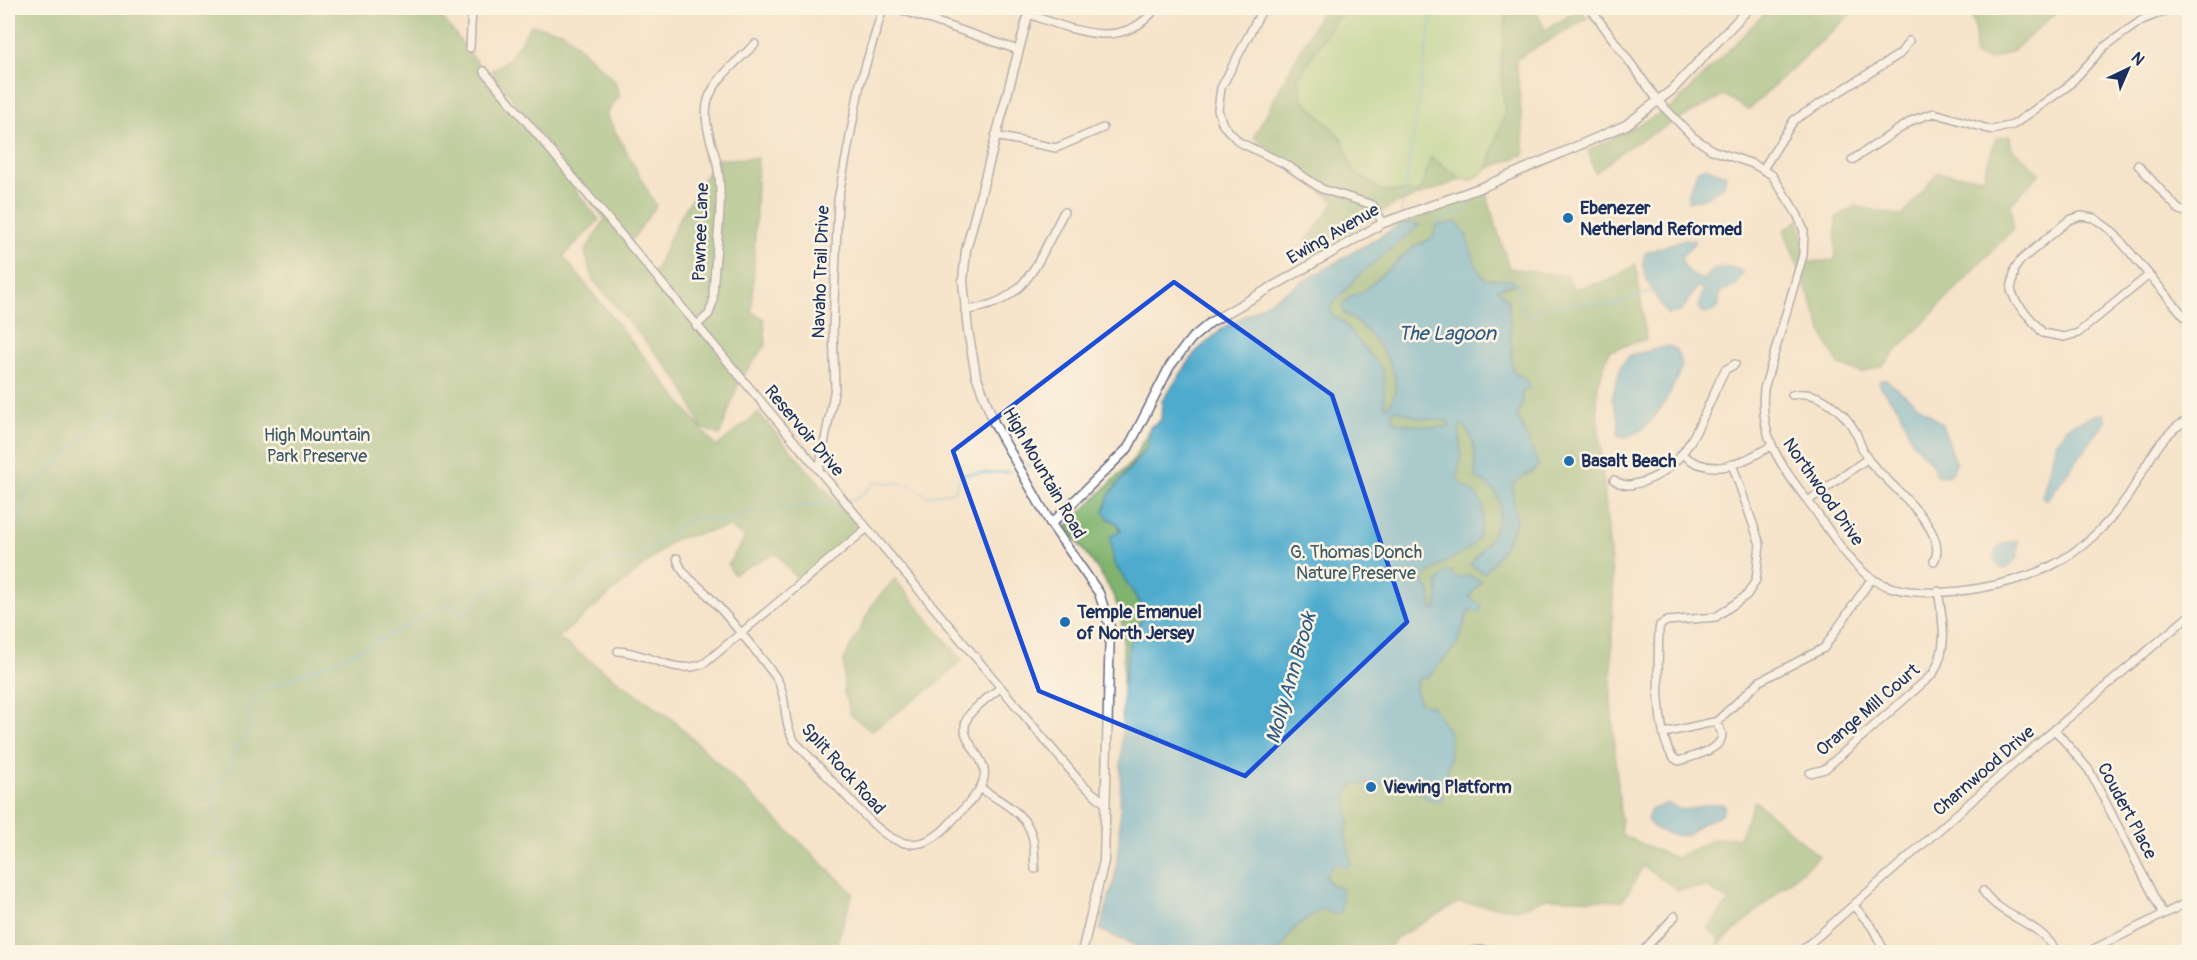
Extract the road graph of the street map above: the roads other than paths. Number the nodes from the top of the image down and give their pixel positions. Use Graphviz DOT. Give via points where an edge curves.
graph roads {
  1 [pos="472,8"];
  2 [pos="883,8"];
  3 [pos="896,8"];
  4 [pos="1156,8"];
  5 [pos="1263,8"];
  6 [pos="1590,8"];
  7 [pos="1749,8"];
  8 [pos="2172,8"];
  9 [pos="1029,11"];
  10 [pos="1909,41"];
  11 [pos="756,44"];
  12 [pos="470,48"];
  13 [pos="1018,50"];
  14 [pos="484,71"];
  15 [pos="1659,102"];
  16 [pos="1103,128"];
  17 [pos="995,136"];
  18 [pos="1851,160"];
  19 [pos="2138,165"];
  20 [pos="1763,168"];
  21 [pos="1064,212"];
  22 [pos="2188,213"];
  23 [pos="1383,223"];
  24 [pos="2149,275"];
  25 [pos="965,310"];
  26 [pos="2190,323"];
  27 [pos="696,326"];
  28 [pos="1735,364"];
  29 [pos="1792,395"];
  30 [pos="2190,419"];
  31 [pos="1771,446"];
  32 [pos="1683,455"];
  33 [pos="1867,459"];
  34 [pos="1732,464"];
  35 [pos="819,470"];
  36 [pos="1614,480"];
  37 [pos="1808,501"];
  38 [pos="1051,524"];
  39 [pos="867,529"];
  40 [pos="677,558"];
  41 [pos="1934,561"];
  42 [pos="1872,578"];
  43 [pos="1938,591"];
  44 [pos="2190,615"];
  45 [pos="740,634"];
  46 [pos="618,651"];
  47 [pos="1000,688"];
  48 [pos="1715,723"];
  49 [pos="2055,730"];
  50 [pos="1664,733"];
  51 [pos="1810,773"];
  52 [pos="980,788"];
  53 [pos="1106,804"];
  54 [pos="1035,869"];
  55 [pos="1983,891"];
  56 [pos="2190,901"];
  57 [pos="1854,906"];
  58 [pos="2163,914"];
  59 [pos="1676,916"];
  60 [pos="1082,952"];
  61 [pos="1465,952"];
  62 [pos="1507,952"];
  63 [pos="1642,952"];
  64 [pos="1800,952"];
  65 [pos="1884,952"];
  66 [pos="2057,952"];
  67 [pos="2088,952"];
  1 -- 12 [label="street"];
  2 -- 35 [label="street, Navaho Trail Drive" via="860,84 838,200 835,388"];
  3 -- 13 [label="street"];
  4 -- 9 [label="street" via="1137,26 1107,35 1088,34"];
  5 -- 23 [label="street" via="1221,88 1218,110 1223,125 1239,142 1285,164 1322,189 1373,205"];
  6 -- 15 [label="street, Northwood Drive"];
  7 -- 15 [label="main road, Ewing Avenue"];
  8 -- 18 [label="street" via="2142,20 2104,47 2068,86 2013,125 1992,130 1934,113 1913,120"];
  9 -- 13 [label="main road, High Mountain Road"];
  10 -- 20 [label="street" via="1900,54 1794,120"];
  11 -- 27 [label="street, Pawnee Lane" via="719,81 708,101 707,126 720,194 713,302 709,314"];
  13 -- 17 [label="main road, High Mountain Road"];
  14 -- 27 [label="street, Reservoir Drive"];
  15 -- 20 [label="street, Northwood Drive" via="1702,145"];
  15 -- 23 [label="main road, Ewing Avenue" via="1609,134"];
  16 -- 17 [label="street" via="1056,148"];
  17 -- 25 [label="main road, High Mountain Road" via="966,250"];
  19 -- 22 [label="street" via="2179,210"];
  20 -- 31 [label="street, Northwood Drive" via="1786,193 1804,231 1803,255 1764,389"];
  21 -- 25 [label="street" via="1016,292 991,306"];
  23 -- 38 [label="main road, Ewing Avenue" via="1200,330 1170,366 1128,448"];
  24 -- 24 [label="street" via="2105,224 2081,216 2069,220 2021,260 2014,268 2011,290 2016,302 2043,333 2064,337 2078,333"];
  24 -- 26 [label="street"];
  25 -- 38 [label="main road, High Mountain Road" via="972,358 988,409"];
  27 -- 35 [label="street, Reservoir Drive"];
  28 -- 32 [label="street" via="1725,370"];
  29 -- 33 [label="street" via="1814,396 1840,412 1855,432"];
  30 -- 43 [label="street, Northwood Drive" via="2163,439 2127,497 2093,537 2075,551 2021,578"];
  31 -- 34 [label="street"];
  31 -- 37 [label="street, Northwood Drive"];
  32 -- 34 [label="street" via="1707,469"];
  32 -- 36 [label="street" via="1652,479 1626,486"];
  33 -- 37 [label="street"];
  33 -- 41 [label="street" via="1929,525 1937,547"];
  34 -- 50 [label="street" via="1760,544 1756,580 1747,595 1716,617 1666,621 1660,625 1658,708"];
  35 -- 39 [label="street, Reservoir Drive"];
  37 -- 42 [label="street, Northwood Drive" via="1856,565"];
  38 -- 53 [label="main road, High Mountain Road" via="1094,584 1108,617 1111,638"];
  39 -- 45 [label="street"];
  39 -- 47 [label="street, Reservoir Drive"];
  40 -- 45 [label="street, Split Rock Road" via="685,574"];
  42 -- 43 [label="street, Northwood Drive" via="1917,593"];
  42 -- 48 [label="street" via="1824,648 1760,681"];
  43 -- 51 [label="street, Orange Mill Court" via="1945,643 1933,674 1825,769"];
  44 -- 49 [label="street, Charnwood Drive"];
  45 -- 46 [label="street" via="705,663 687,668 633,651"];
  45 -- 52 [label="street, Split Rock Road" via="780,684 787,726 795,742 885,836 909,844 933,838"];
  47 -- 52 [label="street" via="970,714 966,723 967,739 984,769"];
  47 -- 53 [label="street, Reservoir Drive" via="1081,783"];
  48 -- 50 [label="street"];
  48 -- 50 [label="street" via="1720,737 1717,746 1678,761 1670,755"];
  49 -- 57 [label="street, Charnwood Drive"];
  49 -- 58 [label="street, Coudert Place" via="2089,770"];
  52 -- 54 [label="street" via="1026,824 1034,840"];
  53 -- 60 [label="main road, High Mountain Road" via="1103,868"];
  55 -- 66 [label="street" via="2002,909 2038,929"];
  56 -- 58 [label="street"];
  57 -- 64 [label="street, Charnwood Drive"];
  57 -- 65 [label="street" via="1872,927"];
  58 -- 67 [label="street"];
  59 -- 63 [label="street"];
  61 -- 62 [label="street"];
}
